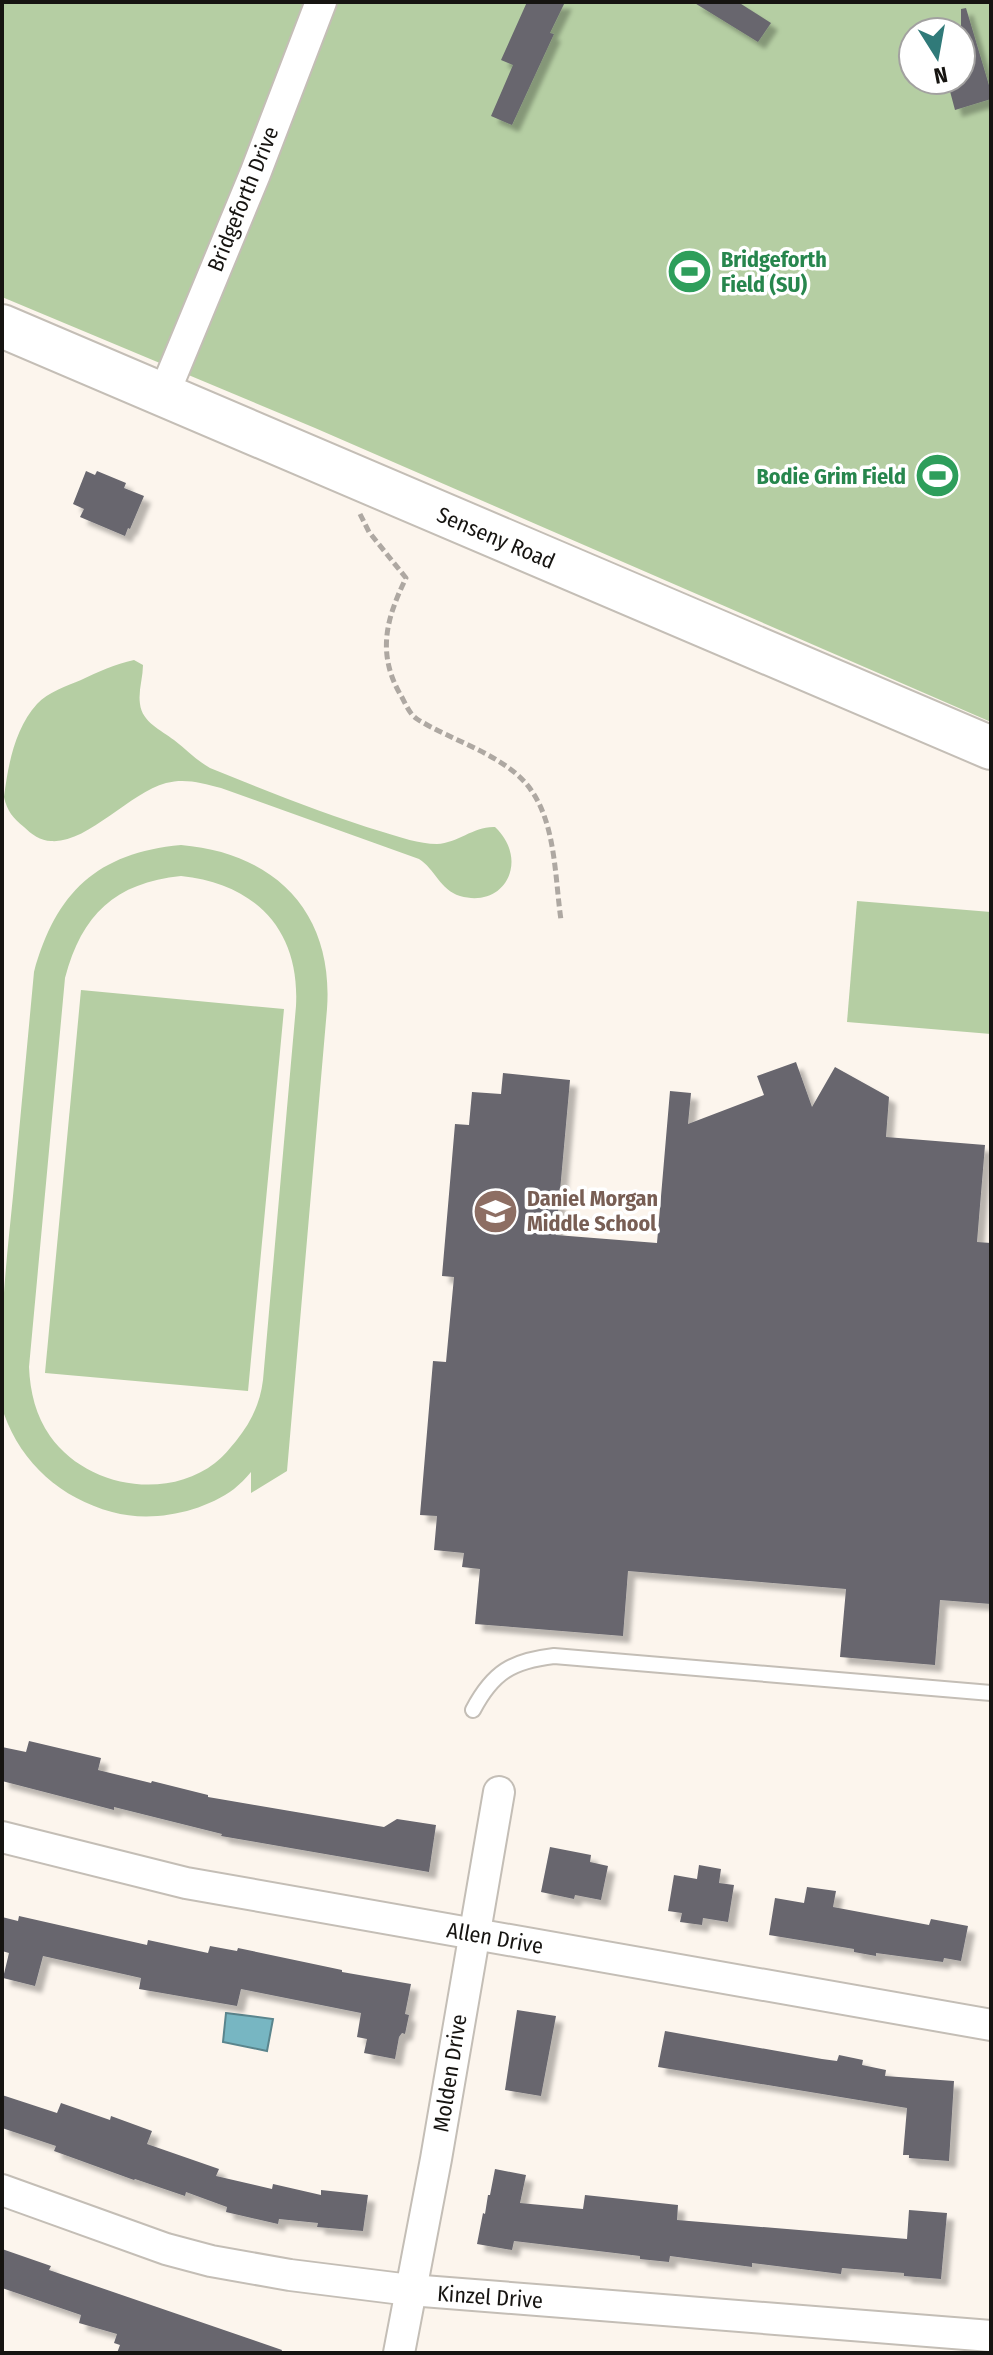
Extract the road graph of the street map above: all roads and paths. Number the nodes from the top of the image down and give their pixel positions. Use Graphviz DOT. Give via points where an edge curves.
graph roads {
  1 [pos="321,2"];
  2 [pos="2,326"];
  3 [pos="163,396"];
  4 [pos="357,508"];
  5 [pos="991,748"];
  6 [pos="561,920"];
  7 [pos="991,1693"];
  8 [pos="473,1710"];
  9 [pos="499,1792"];
  10 [pos="2,1837"];
  11 [pos="473,1934"];
  12 [pos="991,2025"];
  13 [pos="2,2190"];
  14 [pos="410,2290"];
  15 [pos="991,2336"];
  16 [pos="399,2353"];
  1 -- 3 [label="street, Bridgeforth Drive"];
  2 -- 3 [label="main road, Senseny Road"];
  3 -- 5 [label="main road, Senseny Road"];
  4 -- 6 [label="path" via="406,578 392,606 385,647 392,680 414,717 511,769 531,790 547,823"];
  7 -- 8 [label="lane" via="554,1656 513,1665 484,1689"];
  9 -- 11 [label="street, Molden Drive"];
  10 -- 11 [label="street, Allen Drive" via="186,1883"];
  11 -- 12 [label="street, Allen Drive"];
  11 -- 14 [label="street, Molden Drive"];
  13 -- 14 [label="street, Kinzel Drive" via="211,2261"];
  14 -- 15 [label="street, Kinzel Drive"];
  14 -- 16 [label="street, Molden Drive"];
}
